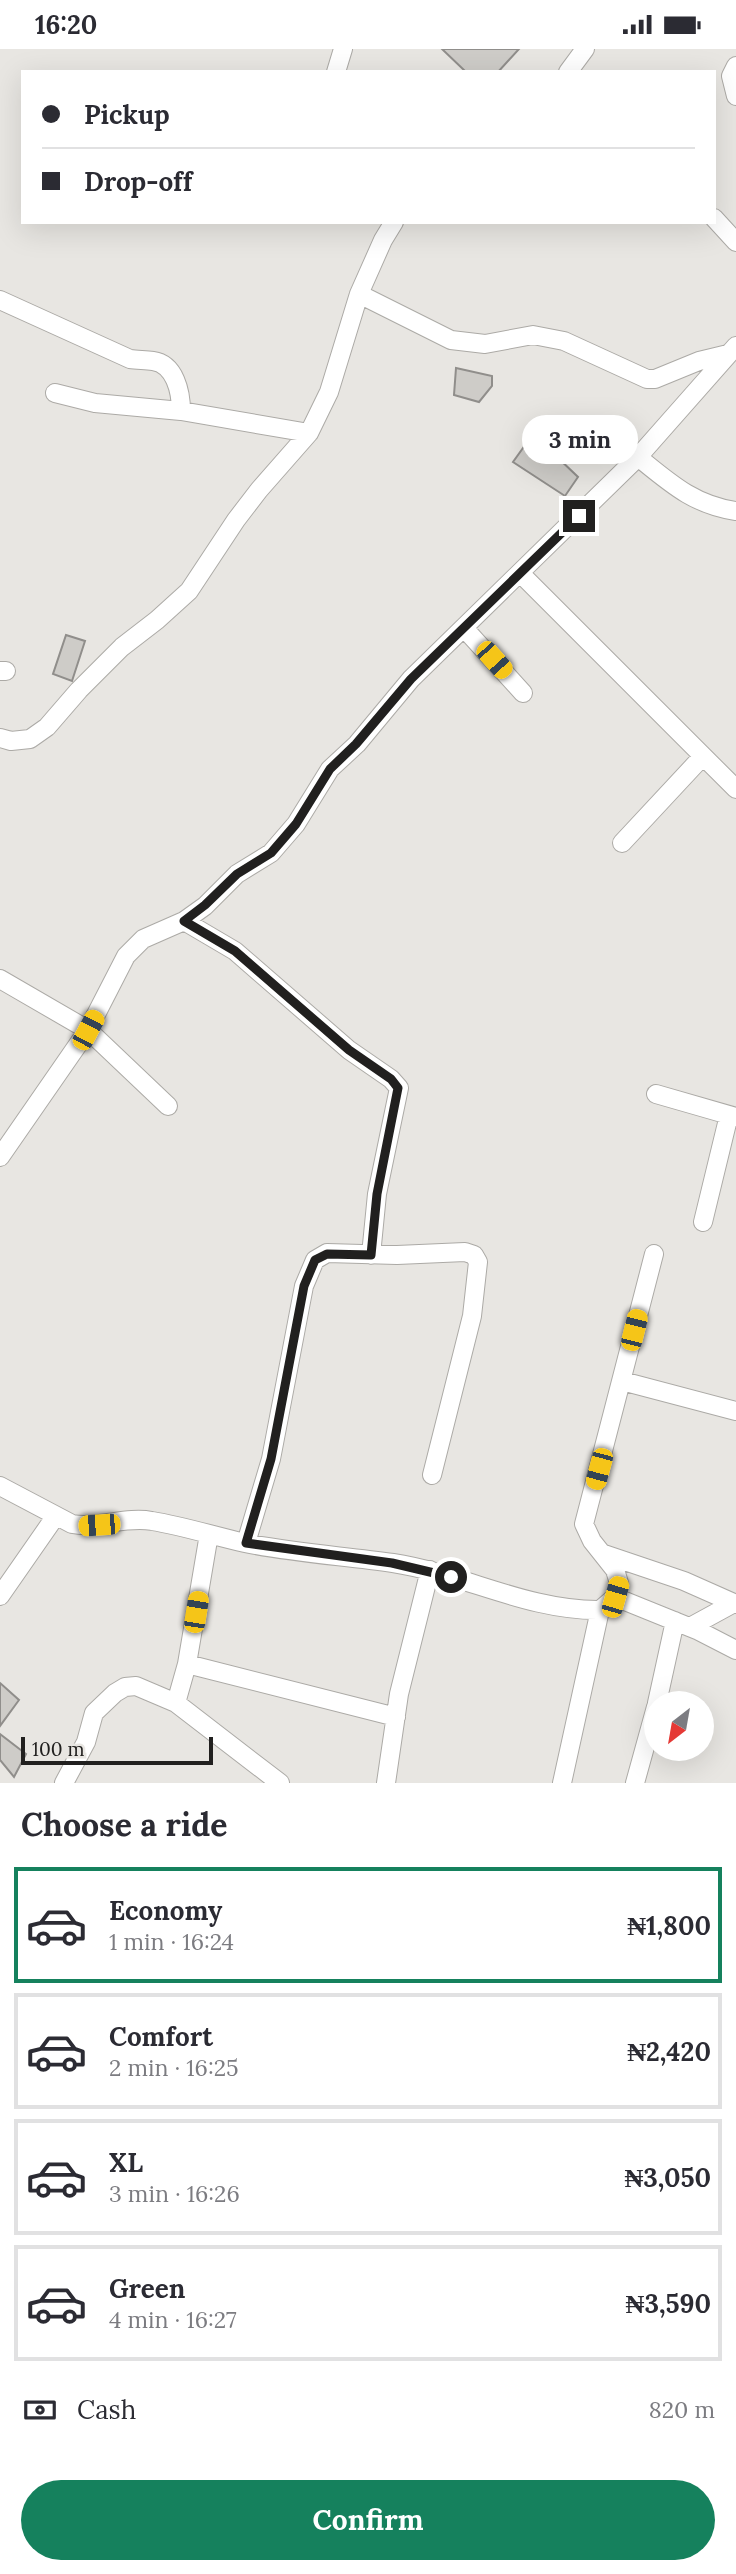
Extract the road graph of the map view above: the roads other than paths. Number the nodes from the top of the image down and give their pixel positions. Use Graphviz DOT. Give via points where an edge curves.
graph roads {
  1 [pos="343,49"];
  2 [pos="585,49"];
  3 [pos="736,66"];
  4 [pos="336,70"];
  5 [pos="569,70"];
  6 [pos="736,96"];
  7 [pos="716,220"];
  8 [pos="393,224"];
  9 [pos="736,242"];
  10 [pos="359,294"];
  11 [pos="0,300"];
  12 [pos="732,350"];
  13 [pos="55,393"];
  14 [pos="181,411"];
  15 [pos="309,433"];
  16 [pos="638,457"];
  17 [pos="736,511"];
  18 [pos="521,574"];
  19 [pos="464,628"];
  20 [pos="523,693"];
  21 [pos="0,738"];
  22 [pos="703,756"];
  23 [pos="736,789"];
  24 [pos="622,843"];
  25 [pos="184,921"];
  26 [pos="0,979"];
  27 [pos="88,1030"];
  28 [pos="656,1094"];
  29 [pos="168,1105"];
  30 [pos="732,1116"];
  31 [pos="0,1157"];
  32 [pos="703,1222"];
  33 [pos="654,1254"];
  34 [pos="371,1255"];
  35 [pos="622,1381"];
  36 [pos="736,1411"];
  37 [pos="432,1475"];
  38 [pos="0,1486"];
  39 [pos="55,1517"];
  40 [pos="209,1534"];
  41 [pos="246,1543"];
  42 [pos="604,1554"];
  43 [pos="430,1570"];
  44 [pos="0,1596"];
  45 [pos="615,1597"];
  46 [pos="735,1604"];
  47 [pos="600,1610"];
  48 [pos="682,1624"];
  49 [pos="736,1650"];
  50 [pos="187,1664"];
  51 [pos="661,1691"];
  52 [pos="176,1703"];
  53 [pos="396,1717"];
  54 [pos="644,1751"];
  55 [pos="64,1783"];
  56 [pos="280,1783"];
  57 [pos="386,1783"];
  58 [pos="562,1783"];
  59 [pos="635,1783"];
  1 -- 4 [label="street"];
  2 -- 5 [label="street"];
  3 -- 6 [label="street" via="731,76"];
  7 -- 9 [label="street"];
  8 -- 10 [label="street"];
  10 -- 12 [label="street" via="451,340 485,344 533,335 564,341 647,379"];
  10 -- 15 [label="street" via="330,392"];
  11 -- 14 [label="street" via="130,359 166,366 173,375"];
  12 -- 16 [label="street"];
  13 -- 14 [label="street" via="95,403"];
  14 -- 15 [label="street"];
  15 -- 21 [label="street" via="236,520 189,591 122,647 47,727 30,739"];
  16 -- 17 [label="street" via="688,495 709,506"];
  16 -- 18 [label="street"];
  18 -- 19 [label="street"];
  18 -- 22 [label="street"];
  19 -- 20 [label="street"];
  19 -- 25 [label="street" via="330,769 296,824 271,853 237,874"];
  22 -- 23 [label="street"];
  22 -- 24 [label="street"];
  25 -- 27 [label="street" via="142,939 127,956"];
  25 -- 34 [label="street" via="235,951 398,1088 377,1194"];
  26 -- 27 [label="street"];
  27 -- 29 [label="street"];
  27 -- 31 [label="street"];
  28 -- 30 [label="street"];
  30 -- 32 [label="street"];
  33 -- 35 [label="street"];
  34 -- 37 [label="street" via="465,1252 478,1262 472,1316"];
  34 -- 41 [label="street" via="327,1254 315,1260 304,1286 271,1459"];
  35 -- 36 [label="street"];
  35 -- 42 [label="street" via="584,1524"];
  38 -- 39 [label="street"];
  39 -- 40 [label="street" via="85,1526 150,1520"];
  39 -- 44 [label="street"];
  40 -- 41 [label="street"];
  40 -- 50 [label="street"];
  41 -- 43 [label="street"];
  42 -- 45 [label="street" via="619,1583"];
  42 -- 46 [label="street"];
  43 -- 47 [label="street" via="530,1602"];
  43 -- 53 [label="street"];
  45 -- 47 [label="street"];
  45 -- 48 [label="street"];
  46 -- 48 [label="street"];
  47 -- 58 [label="street"];
  48 -- 49 [label="street"];
  48 -- 51 [label="street"];
  50 -- 52 [label="street"];
  50 -- 53 [label="street"];
  52 -- 55 [label="street" via="136,1686 115,1693 94,1713 83,1748"];
  52 -- 56 [label="street"];
  53 -- 57 [label="street"];
  54 -- 59 [label="street"];
}
